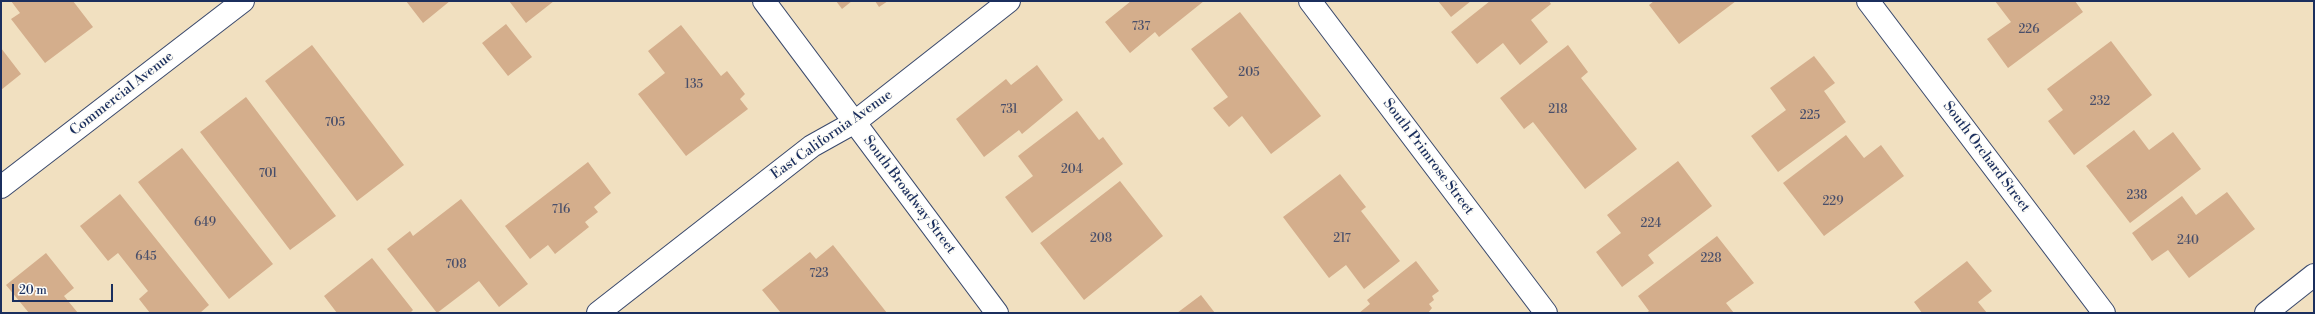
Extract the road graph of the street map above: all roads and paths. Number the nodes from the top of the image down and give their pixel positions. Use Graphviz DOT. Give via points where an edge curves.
graph roads {
  1 [pos="243,1"];
  2 [pos="764,1"];
  3 [pos="1009,1"];
  4 [pos="1310,1"];
  5 [pos="1868,1"];
  6 [pos="855,122"];
  7 [pos="1,187"];
  8 [pos="2314,275"];
  9 [pos="598,313"];
  10 [pos="997,313"];
  11 [pos="1546,313"];
  12 [pos="2104,313"];
  13 [pos="2266,313"];
  1 -- 7 [label="street, Commercial Avenue"];
  2 -- 6 [label="street, South Broadway Street"];
  3 -- 6 [label="street, East California Avenue"];
  4 -- 11 [label="street, South Primrose Street"];
  5 -- 12 [label="street, South Orchard Street"];
  6 -- 9 [label="street, East California Avenue" via="812,146"];
  6 -- 10 [label="street, South Broadway Street"];
  8 -- 13 [label="street"];
}
